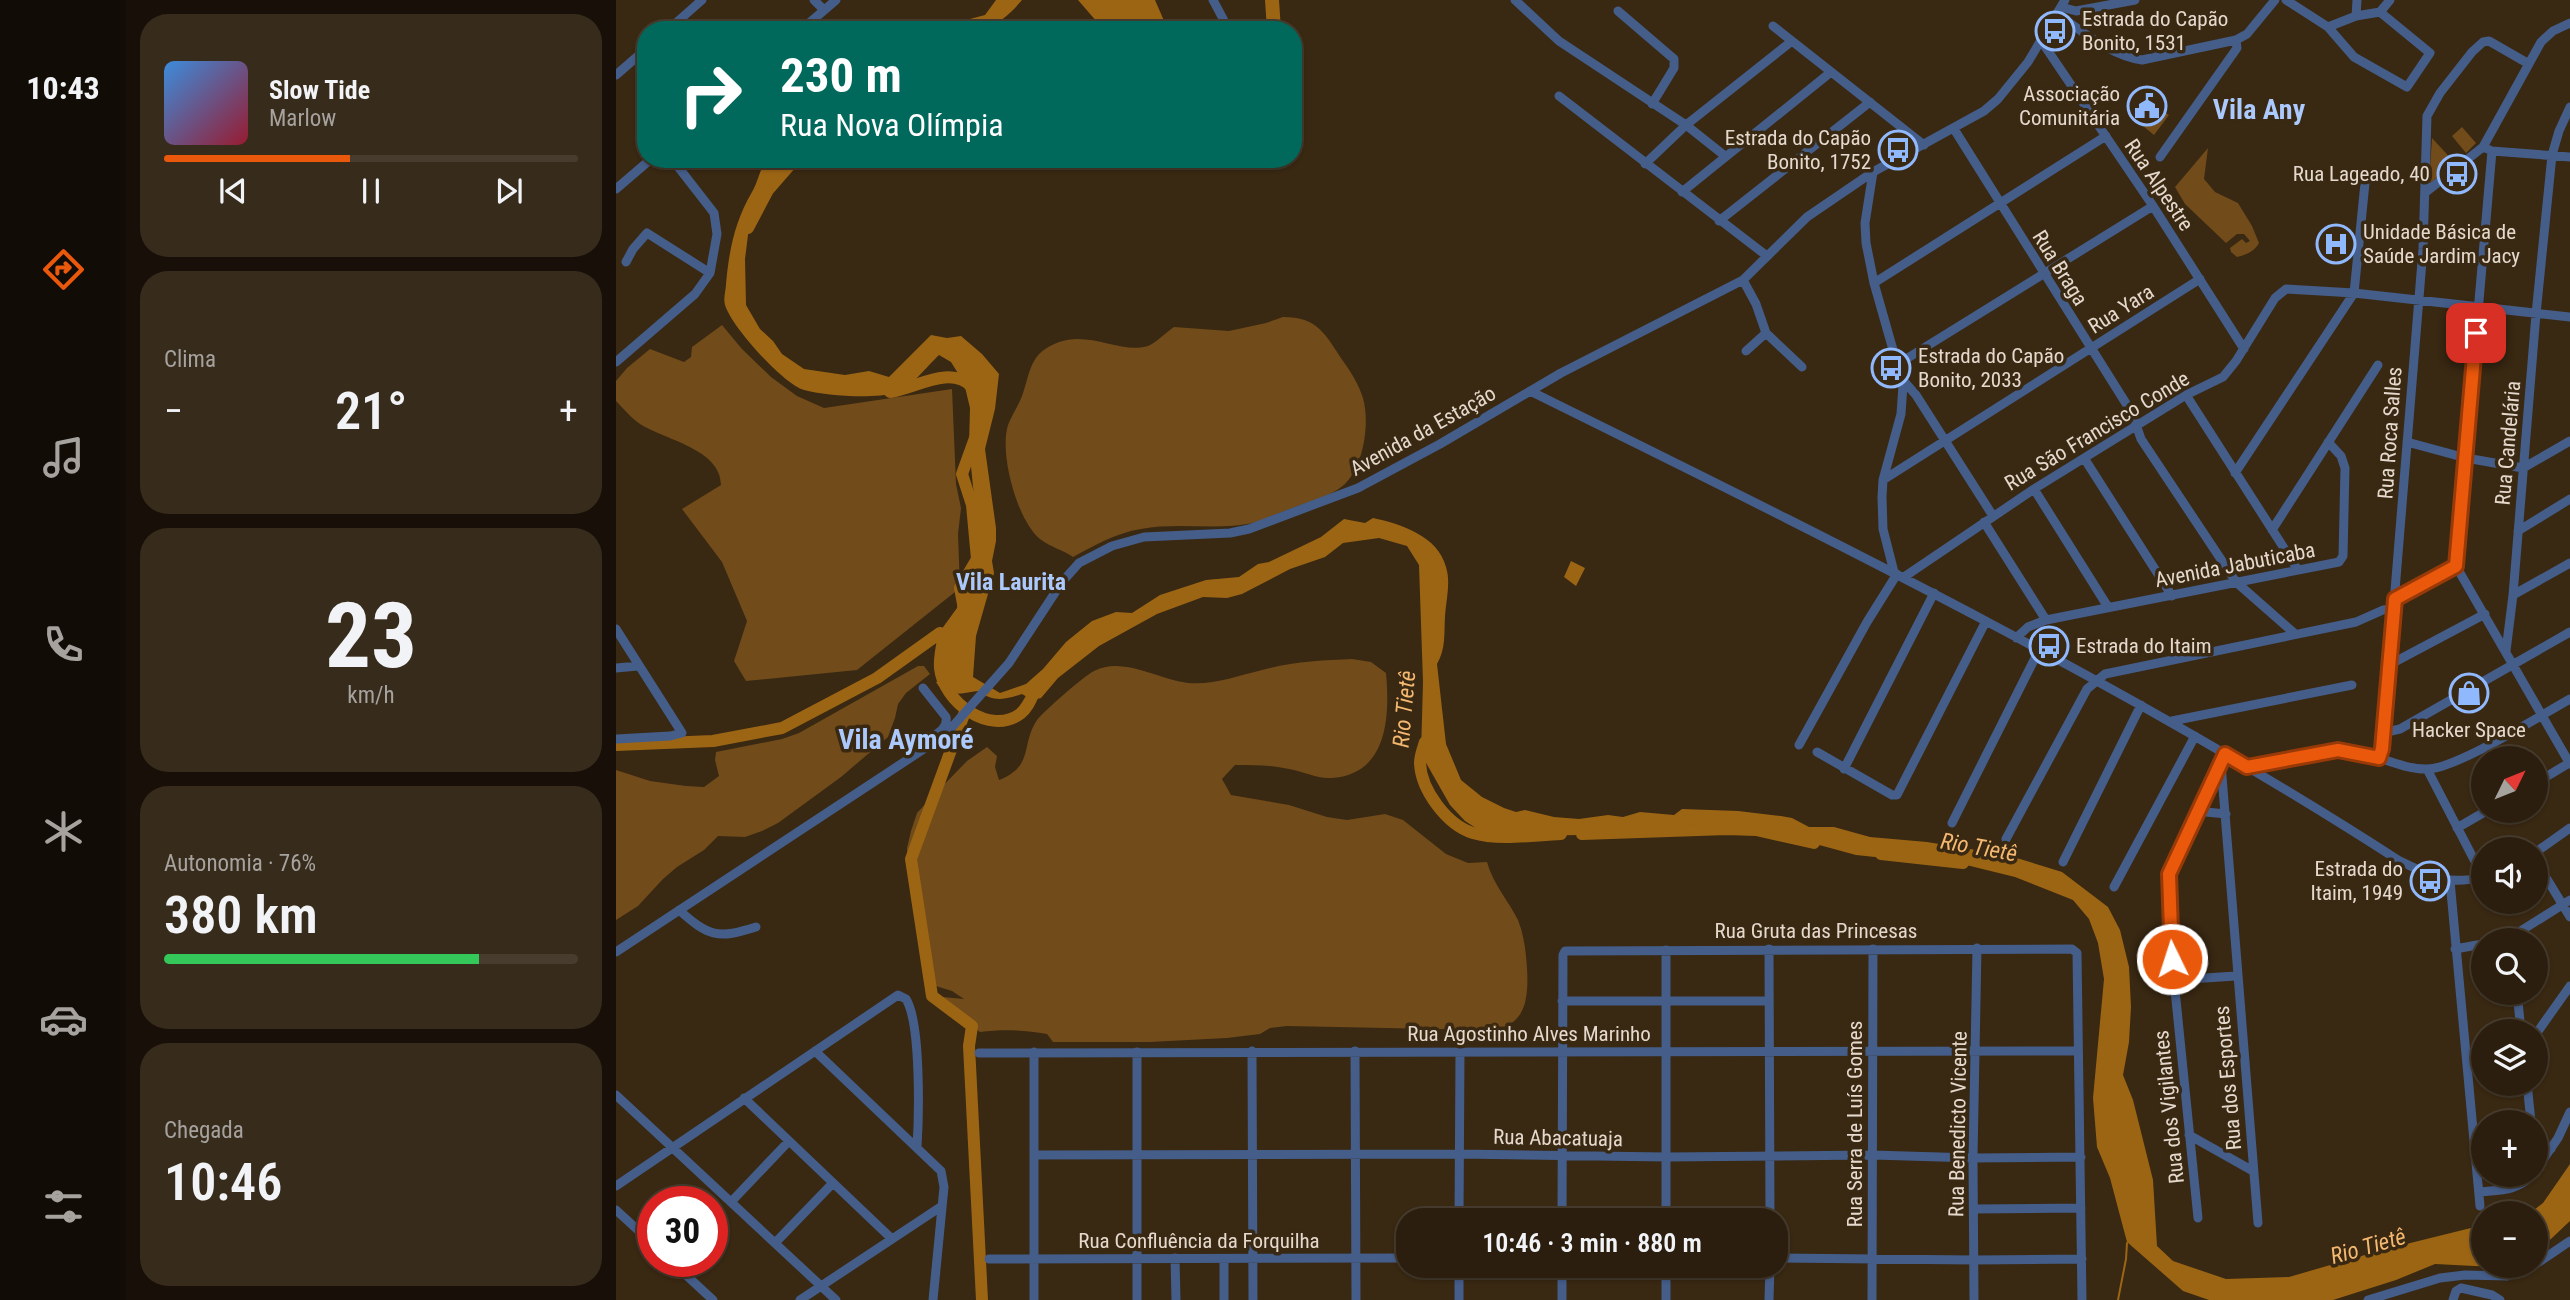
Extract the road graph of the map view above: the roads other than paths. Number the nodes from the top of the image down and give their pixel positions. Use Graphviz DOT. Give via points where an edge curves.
graph roads {
  1 [pos="702,0"];
  2 [pos="814,0"];
  3 [pos="836,0"];
  4 [pos="1213,0"];
  5 [pos="2135,0"];
  6 [pos="2275,0"];
  7 [pos="2287,0"];
  8 [pos="2357,0"];
  9 [pos="2390,0"];
  10 [pos="1521,2"];
  11 [pos="2061,7"];
  12 [pos="824,10"];
  13 [pos="1618,11"];
  14 [pos="2380,12"];
  15 [pos="2356,16"];
  16 [pos="678,21"];
  17 [pos="811,21"];
  18 [pos="1224,21"];
  19 [pos="2570,23"];
  20 [pos="1773,26"];
  21 [pos="2328,27"];
  22 [pos="2236,40"];
  23 [pos="1792,41"];
  24 [pos="2042,41"];
  25 [pos="637,57"];
  26 [pos="2529,64"];
  27 [pos="1831,72"];
  28 [pos="616,75"];
  29 [pos="1559,96"];
  30 [pos="1870,102"];
  31 [pos="1652,104"];
  32 [pos="2570,109"];
  33 [pos="1686,125"];
  34 [pos="1954,129"];
  35 [pos="2106,136"];
  36 [pos="1924,145"];
  37 [pos="2487,149"];
  38 [pos="2552,155"];
  39 [pos="1725,156"];
  40 [pos="2160,157"];
  41 [pos="2570,157"];
  42 [pos="1646,164"];
  43 [pos="640,168"];
  44 [pos="679,168"];
  45 [pos="1873,172"];
  46 [pos="2366,173"];
  47 [pos="616,189"];
  48 [pos="1682,192"];
  49 [pos="2426,192"];
  50 [pos="1999,203"];
  51 [pos="2153,206"];
  52 [pos="1719,221"];
  53 [pos="1767,256"];
  54 [pos="626,262"];
  55 [pos="710,273"];
  56 [pos="2043,274"];
  57 [pos="2200,279"];
  58 [pos="1742,280"];
  59 [pos="1874,283"];
  60 [pos="2337,292"];
  61 [pos="2354,293"];
  62 [pos="2417,301"];
  63 [pos="2478,308"];
  64 [pos="2339,313"];
  65 [pos="2536,314"];
  66 [pos="2570,317"];
  67 [pos="1766,333"];
  68 [pos="2090,349"];
  69 [pos="2244,349"];
  70 [pos="1746,351"];
  71 [pos="616,362"];
  72 [pos="1898,364"];
  73 [pos="2378,365"];
  74 [pos="1802,367"];
  75 [pos="1902,379"];
  76 [pos="1530,391"];
  77 [pos="2186,395"];
  78 [pos="2136,426"];
  79 [pos="1945,441"];
  80 [pos="2570,441"];
  81 [pos="2328,442"];
  82 [pos="2407,442"];
  83 [pos="2084,458"];
  84 [pos="2466,458"];
  85 [pos="2523,468"];
  86 [pos="2235,473"];
  87 [pos="1883,480"];
  88 [pos="2034,489"];
  89 [pos="2570,499"];
  90 [pos="1989,519"];
  91 [pos="2272,530"];
  92 [pos="2518,530"];
  93 [pos="2570,563"];
  94 [pos="2456,566"];
  95 [pos="2298,570"];
  96 [pos="1898,575"];
  97 [pos="2236,582"];
  98 [pos="1934,593"];
  99 [pos="2513,595"];
  100 [pos="2172,596"];
  101 [pos="2394,604"];
  102 [pos="2108,607"];
  103 [pos="2484,614"];
  104 [pos="2046,620"];
  105 [pos="1986,621"];
  106 [pos="616,629"];
  107 [pos="2570,632"];
  108 [pos="2294,634"];
  109 [pos="2016,638"];
  110 [pos="2039,650"];
  111 [pos="2506,651"];
  112 [pos="2389,664"];
  113 [pos="2513,664"];
  114 [pos="638,666"];
  115 [pos="616,668"];
  116 [pos="2096,679"];
  117 [pos="2352,685"];
  118 [pos="923,688"];
  119 [pos="2570,699"];
  120 [pos="2141,705"];
  121 [pos="2542,715"];
  122 [pos="2172,721"];
  123 [pos="2382,733"];
  124 [pos="2195,736"];
  125 [pos="616,739"];
  126 [pos="1799,745"];
  127 [pos="1817,752"];
  128 [pos="2223,758"];
  129 [pos="2379,758"];
  130 [pos="906,762"];
  131 [pos="2570,764"];
  132 [pos="2247,767"];
  133 [pos="1844,769"];
  134 [pos="2427,769"];
  135 [pos="2548,776"];
  136 [pos="2196,811"];
  137 [pos="2226,814"];
  138 [pos="2471,820"];
  139 [pos="1952,823"];
  140 [pos="2457,828"];
  141 [pos="2570,828"];
  142 [pos="2006,839"];
  143 [pos="2548,844"];
  144 [pos="2471,854"];
  145 [pos="2063,862"];
  146 [pos="2471,878"];
  147 [pos="2548,878"];
  148 [pos="2450,881"];
  149 [pos="2114,887"];
  150 [pos="2566,903"];
  151 [pos="679,910"];
  152 [pos="2570,917"];
  153 [pos="756,927"];
  154 [pos="2526,928"];
  155 [pos="2471,946"];
  156 [pos="1977,948"];
  157 [pos="1769,949"];
  158 [pos="1874,949"];
  159 [pos="2455,949"];
  160 [pos="1666,950"];
  161 [pos="616,952"];
  162 [pos="2236,976"];
  163 [pos="2174,980"];
  164 [pos="2570,986"];
  165 [pos="1562,1001"];
  166 [pos="1769,1001"];
  167 [pos="1666,1002"];
  168 [pos="2546,1019"];
  169 [pos="815,1051"];
  170 [pos="1252,1051"];
  171 [pos="1355,1051"];
  172 [pos="2078,1051"];
  173 [pos="1034,1052"];
  174 [pos="1137,1052"];
  175 [pos="1460,1052"];
  176 [pos="1562,1052"];
  177 [pos="1666,1052"];
  178 [pos="1769,1052"];
  179 [pos="1873,1052"];
  180 [pos="1976,1052"];
  181 [pos="979,1053"];
  182 [pos="616,1094"];
  183 [pos="744,1098"];
  184 [pos="2570,1112"];
  185 [pos="2189,1135"];
  186 [pos="789,1141"];
  187 [pos="672,1147"];
  188 [pos="917,1147"];
  189 [pos="2548,1147"];
  190 [pos="2551,1149"];
  191 [pos="2548,1153"];
  192 [pos="1252,1154"];
  193 [pos="1459,1154"];
  194 [pos="1873,1154"];
  195 [pos="1034,1155"];
  196 [pos="1137,1155"];
  197 [pos="1356,1155"];
  198 [pos="1562,1155"];
  199 [pos="1770,1156"];
  200 [pos="1667,1157"];
  201 [pos="2081,1157"];
  202 [pos="1973,1158"];
  203 [pos="2253,1171"];
  204 [pos="833,1183"];
  205 [pos="616,1186"];
  206 [pos="2518,1187"];
  207 [pos="2479,1189"];
  208 [pos="2480,1201"];
  209 [pos="732,1202"];
  210 [pos="942,1206"];
  211 [pos="1459,1208"];
  212 [pos="1562,1208"];
  213 [pos="1666,1208"];
  214 [pos="1770,1208"];
  215 [pos="2081,1208"];
  216 [pos="1974,1209"];
  217 [pos="616,1210"];
  218 [pos="2198,1218"];
  219 [pos="2258,1223"];
  220 [pos="637,1229"];
  221 [pos="892,1239"];
  222 [pos="2570,1241"];
  223 [pos="775,1243"];
  224 [pos="2548,1256"];
  225 [pos="1138,1258"];
  226 [pos="1175,1258"];
  227 [pos="1253,1258"];
  228 [pos="1356,1258"];
  229 [pos="1396,1258"];
  230 [pos="1788,1258"];
  231 [pos="989,1259"];
  232 [pos="1034,1259"];
  233 [pos="1224,1259"];
  234 [pos="2082,1259"];
  235 [pos="1872,1260"];
  236 [pos="1974,1261"];
  237 [pos="2471,1276"];
  238 [pos="688,1277"];
  239 [pos="1459,1278"];
  240 [pos="1562,1278"];
  241 [pos="1666,1278"];
  242 [pos="1770,1278"];
  243 [pos="821,1286"];
  244 [pos="2398,1296"];
  245 [pos="713,1300"];
  246 [pos="800,1300"];
  247 [pos="836,1300"];
  248 [pos="933,1300"];
  249 [pos="1034,1300"];
  250 [pos="1138,1300"];
  251 [pos="1176,1300"];
  252 [pos="1224,1300"];
  253 [pos="1253,1300"];
  254 [pos="1356,1300"];
  255 [pos="1459,1300"];
  256 [pos="1562,1300"];
  257 [pos="1666,1300"];
  258 [pos="1769,1300"];
  259 [pos="1872,1300"];
  260 [pos="1974,1300"];
  261 [pos="2082,1300"];
  262 [pos="2368,1300"];
  263 [pos="2454,1300"];
  264 [pos="2500,1300"];
  1 -- 16 [label="street"];
  2 -- 12 [label="street"];
  3 -- 12 [label="street"];
  4 -- 18 [label="street"];
  5 -- 11 [label="street" via="2076,11"];
  6 -- 22 [label="street" via="2247,34"];
  7 -- 21 [label="street"];
  8 -- 15 [label="street"];
  9 -- 14 [label="street"];
  10 -- 31 [label="street" via="1559,40"];
  11 -- 22 [label="street" via="2111,49 2133,59"];
  11 -- 24 [label="street, Avenida da Estação"];
  12 -- 17 [label="street"];
  13 -- 31 [label="street" via="1674,59 1674,68"];
  14 -- 15 [label="street"];
  14 -- 21 [label="street" via="2430,52 2407,87 2354,57"];
  15 -- 21 [label="street"];
  19 -- 26 [label="street" via="2546,36"];
  20 -- 23 [label="street"];
  22 -- 40 [label="street" via="2237,48"];
  23 -- 27 [label="street"];
  23 -- 33 [label="street"];
  24 -- 34 [label="street, Avenida da Estação" via="1998,99"];
  24 -- 35 [label="street, Rua Alpestre"];
  25 -- 28 [label="street"];
  26 -- 37 [label="street"];
  26 -- 49 [label="street, Rua Roca Salles" via="2489,41 2472,52 2429,110"];
  27 -- 30 [label="street"];
  27 -- 39 [label="street"];
  29 -- 42 [label="street"];
  30 -- 36 [label="street"];
  30 -- 52 [label="street"];
  31 -- 33 [label="street"];
  32 -- 38 [label="street, Rua Candelária"];
  33 -- 39 [label="street"];
  33 -- 42 [label="street"];
  34 -- 36 [label="street, Avenida da Estação"];
  34 -- 50 [label="street, Rua Braga"];
  35 -- 50 [label="street"];
  35 -- 51 [label="street, Rua Alpestre"];
  36 -- 45 [label="street, Avenida da Estação"];
  37 -- 38 [label="street"];
  37 -- 49 [label="street"];
  37 -- 63 [label="street"];
  38 -- 41 [label="street"];
  38 -- 65 [label="street, Rua Candelária"];
  39 -- 48 [label="street"];
  42 -- 48 [label="street"];
  43 -- 47 [label="street"];
  44 -- 55 [label="street" via="714,213 717,234"];
  45 -- 53 [label="street, Avenida da Estação" via="1807,217"];
  45 -- 59 [label="street" via="1866,243"];
  46 -- 61 [label="street"];
  48 -- 52 [label="street"];
  49 -- 62 [label="street, Rua Roca Salles"];
  50 -- 56 [label="street, Rua Braga"];
  50 -- 59 [label="street"];
  51 -- 56 [label="street"];
  51 -- 57 [label="street, Rua Alpestre"];
  52 -- 53 [label="street"];
  53 -- 58 [label="street, Avenida da Estação"];
  54 -- 55 [label="street" via="647,233"];
  55 -- 71 [label="street" via="695,294"];
  56 -- 68 [label="street, Rua Braga"];
  56 -- 72 [label="street"];
  57 -- 68 [label="street, Rua Yara"];
  57 -- 69 [label="street, Rua Alpestre"];
  58 -- 67 [label="street"];
  58 -- 76 [label="street, Avenida da Estação"];
  59 -- 72 [label="street"];
  60 -- 61 [label="street"];
  60 -- 64 [label="street"];
  60 -- 69 [label="street, Rua São Francisco Conde" via="2282,291"];
  61 -- 62 [label="street"];
  61 -- 64 [label="street"];
  62 -- 63 [label="street"];
  62 -- 82 [label="street, Rua Roca Salles"];
  63 -- 65 [label="street"];
  63 -- 84 [label="street"];
  64 -- 86 [label="street"];
  65 -- 66 [label="street"];
  65 -- 85 [label="street, Rua Candelária"];
  67 -- 70 [label="street"];
  67 -- 74 [label="street"];
  68 -- 78 [label="street, Rua Braga"];
  68 -- 79 [label="street, Rua Yara"];
  69 -- 77 [label="street, Rua São Francisco Conde" via="2222,377"];
  72 -- 75 [label="street"];
  73 -- 81 [label="street"];
  75 -- 79 [label="street"];
  75 -- 87 [label="street" via="1901,414"];
  76 -- 96 [label="street"];
  76 -- 130 [label="street, Avenida da Estação" via="1405,464 1322,503 1230,533 1144,537 1096,553 1062,582 995,681 932,746"];
  77 -- 78 [label="street, Rua São Francisco Conde"];
  77 -- 86 [label="street"];
  78 -- 83 [label="street, Rua São Francisco Conde"];
  78 -- 97 [label="street, Rua Braga"];
  79 -- 87 [label="street, Rua Yara"];
  79 -- 90 [label="street"];
  80 -- 85 [label="street"];
  81 -- 91 [label="street"];
  81 -- 95 [label="street, Avenida Jabuticaba" via="2344,462 2343,558"];
  82 -- 84 [label="street"];
  82 -- 101 [label="street, Rua Roca Salles"];
  83 -- 88 [label="street, Rua São Francisco Conde"];
  83 -- 100 [label="street"];
  84 -- 85 [label="street"];
  84 -- 94 [label="street"];
  85 -- 92 [label="street, Rua Candelária"];
  86 -- 91 [label="street"];
  87 -- 96 [label="street" via="1883,528"];
  88 -- 90 [label="street, Rua São Francisco Conde"];
  88 -- 102 [label="street"];
  89 -- 92 [label="street"];
  90 -- 96 [label="street, Rua São Francisco Conde"];
  90 -- 104 [label="street"];
  91 -- 95 [label="street"];
  92 -- 99 [label="street, Rua Candelária"];
  93 -- 99 [label="street"];
  94 -- 101 [label="street"];
  94 -- 103 [label="street"];
  95 -- 97 [label="street, Avenida Jabuticaba"];
  96 -- 98 [label="street"];
  96 -- 126 [label="street"];
  97 -- 100 [label="street, Avenida Jabuticaba"];
  97 -- 108 [label="street, Rua Braga"];
  98 -- 105 [label="street"];
  98 -- 133 [label="street"];
  99 -- 111 [label="street, Rua Candelária"];
  100 -- 102 [label="street, Avenida Jabuticaba"];
  101 -- 108 [label="street" via="2356,622"];
  101 -- 112 [label="street, Rua Roca Salles"];
  102 -- 104 [label="street, Avenida Jabuticaba"];
  103 -- 111 [label="street"];
  103 -- 112 [label="street"];
  104 -- 109 [label="street, Avenida Jabuticaba"];
  105 -- 109 [label="street"];
  105 -- 133 [label="street" via="1896,796"];
  106 -- 114 [label="street"];
  107 -- 113 [label="street"];
  108 -- 116 [label="street" via="2132,667"];
  109 -- 110 [label="street"];
  110 -- 116 [label="street"];
  110 -- 139 [label="street"];
  111 -- 113 [label="street"];
  112 -- 123 [label="street, Rua Roca Salles"];
  113 -- 121 [label="street"];
  113 -- 123 [label="street" via="2400,729"];
  114 -- 115 [label="street"];
  114 -- 125 [label="street" via="682,733"];
  116 -- 120 [label="street"];
  116 -- 142 [label="street"];
  117 -- 122 [label="street"];
  118 -- 130 [label="street" via="946,721"];
  119 -- 121 [label="street"];
  120 -- 122 [label="street"];
  120 -- 145 [label="street"];
  121 -- 131 [label="street"];
  121 -- 134 [label="street" via="2471,754"];
  122 -- 124 [label="street"];
  123 -- 129 [label="street, Rua Roca Salles"];
  124 -- 128 [label="street"];
  124 -- 149 [label="street"];
  127 -- 133 [label="street"];
  128 -- 132 [label="street"];
  128 -- 136 [label="street, Rua dos Vigilantes"];
  128 -- 137 [label="street, Rua dos Esportes"];
  129 -- 132 [label="street" via="2338,750"];
  129 -- 134 [label="street"];
  130 -- 151 [label="street"];
  131 -- 135 [label="street"];
  132 -- 148 [label="street" via="2398,860"];
  134 -- 140 [label="street"];
  136 -- 137 [label="street"];
  136 -- 163 [label="street, Rua dos Vigilantes" via="2169,874"];
  137 -- 162 [label="street, Rua dos Esportes"];
  138 -- 140 [label="street"];
  140 -- 144 [label="street"];
  141 -- 143 [label="street"];
  146 -- 148 [label="street"];
  147 -- 150 [label="street"];
  148 -- 159 [label="street"];
  150 -- 152 [label="street"];
  150 -- 154 [label="street"];
  151 -- 153 [label="street" via="709,934"];
  151 -- 161 [label="street"];
  155 -- 159 [label="street"];
  156 -- 158 [label="street, Rua Gruta das Princesas"];
  156 -- 172 [label="street, Rua Gruta das Princesas" via="2075,951"];
  156 -- 180 [label="street, Rua Benedicto Vicente"];
  157 -- 158 [label="street, Rua Gruta das Princesas"];
  157 -- 160 [label="street, Rua Gruta das Princesas"];
  157 -- 166 [label="street"];
  158 -- 179 [label="street, Rua Serra de Luís Gomes"];
  159 -- 207 [label="street"];
  160 -- 165 [label="street, Rua Gruta das Princesas" via="1567,951 1563,955"];
  160 -- 167 [label="street"];
  162 -- 163 [label="street"];
  162 -- 203 [label="street, Rua dos Esportes"];
  163 -- 185 [label="street, Rua dos Vigilantes"];
  164 -- 168 [label="street"];
  165 -- 167 [label="street"];
  165 -- 176 [label="street"];
  166 -- 167 [label="street"];
  166 -- 178 [label="street"];
  167 -- 177 [label="street"];
  169 -- 183 [label="street"];
  169 -- 188 [label="street"];
  169 -- 188 [label="street" via="894,996 901,995 909,1002 918,1088"];
  170 -- 171 [label="street, Rua Agostinho Alves Marinho"];
  170 -- 174 [label="street, Rua Agostinho Alves Marinho"];
  170 -- 192 [label="street"];
  171 -- 175 [label="street, Rua Agostinho Alves Marinho"];
  171 -- 197 [label="street"];
  172 -- 180 [label="street, Rua Agostinho Alves Marinho"];
  172 -- 201 [label="street"];
  173 -- 174 [label="street, Rua Agostinho Alves Marinho"];
  173 -- 181 [label="street, Rua Agostinho Alves Marinho"];
  173 -- 195 [label="street"];
  174 -- 196 [label="street"];
  175 -- 176 [label="street, Rua Agostinho Alves Marinho"];
  175 -- 193 [label="street"];
  176 -- 177 [label="street, Rua Agostinho Alves Marinho"];
  176 -- 198 [label="street"];
  177 -- 178 [label="street, Rua Agostinho Alves Marinho"];
  177 -- 200 [label="street"];
  178 -- 179 [label="street, Rua Agostinho Alves Marinho"];
  178 -- 199 [label="street"];
  179 -- 180 [label="street, Rua Agostinho Alves Marinho"];
  179 -- 194 [label="street, Rua Serra de Luís Gomes"];
  180 -- 202 [label="street, Rua Benedicto Vicente"];
  182 -- 187 [label="street"];
  183 -- 186 [label="street"];
  183 -- 187 [label="street"];
  184 -- 190 [label="street"];
  185 -- 203 [label="street"];
  185 -- 218 [label="street, Rua dos Vigilantes"];
  186 -- 204 [label="street"];
  186 -- 209 [label="street"];
  187 -- 205 [label="street"];
  187 -- 209 [label="street"];
  188 -- 210 [label="street" via="941,1171"];
  189 -- 190 [label="street"];
  190 -- 191 [label="street"];
  192 -- 196 [label="street, Rua Abacatuaja"];
  192 -- 197 [label="street, Rua Abacatuaja"];
  192 -- 227 [label="street"];
  193 -- 197 [label="street, Rua Abacatuaja"];
  193 -- 198 [label="street, Rua Abacatuaja"];
  193 -- 211 [label="street"];
  194 -- 199 [label="street, Rua Abacatuaja"];
  194 -- 202 [label="street, Rua Abacatuaja"];
  194 -- 235 [label="street, Rua Serra de Luís Gomes"];
  195 -- 196 [label="street, Rua Abacatuaja"];
  195 -- 232 [label="street"];
  196 -- 225 [label="street"];
  197 -- 228 [label="street"];
  198 -- 200 [label="street, Rua Abacatuaja"];
  198 -- 212 [label="street"];
  199 -- 200 [label="street, Rua Abacatuaja"];
  199 -- 214 [label="street"];
  200 -- 213 [label="street"];
  201 -- 202 [label="street, Rua Abacatuaja"];
  201 -- 215 [label="street"];
  202 -- 216 [label="street, Rua Benedicto Vicente"];
  203 -- 219 [label="street, Rua dos Esportes"];
  204 -- 221 [label="street"];
  204 -- 223 [label="street"];
  206 -- 207 [label="street"];
  207 -- 208 [label="street"];
  209 -- 223 [label="street"];
  210 -- 221 [label="street"];
  210 -- 248 [label="street"];
  215 -- 216 [label="street"];
  215 -- 234 [label="street"];
  216 -- 236 [label="street, Rua Benedicto Vicente"];
  217 -- 220 [label="street"];
  221 -- 243 [label="street"];
  222 -- 224 [label="street"];
  223 -- 243 [label="street"];
  225 -- 226 [label="street, Rua Confluência da Forquilha"];
  225 -- 232 [label="street, Rua Confluência da Forquilha"];
  225 -- 250 [label="street"];
  226 -- 233 [label="street, Rua Confluência da Forquilha"];
  226 -- 251 [label="street"];
  227 -- 228 [label="street, Rua Confluência da Forquilha"];
  227 -- 233 [label="street, Rua Confluência da Forquilha"];
  227 -- 253 [label="street"];
  228 -- 229 [label="street, Rua Confluência da Forquilha"];
  228 -- 254 [label="street"];
  230 -- 235 [label="street"];
  231 -- 232 [label="street, Rua Confluência da Forquilha"];
  232 -- 249 [label="street"];
  233 -- 252 [label="street"];
  234 -- 236 [label="street"];
  234 -- 261 [label="street"];
  235 -- 236 [label="street"];
  235 -- 259 [label="street, Rua Serra de Luís Gomes"];
  236 -- 260 [label="street, Rua Benedicto Vicente"];
  237 -- 244 [label="street" via="2449,1276"];
  238 -- 245 [label="street"];
  239 -- 255 [label="street"];
  240 -- 256 [label="street"];
  241 -- 257 [label="street"];
  242 -- 258 [label="street"];
  243 -- 246 [label="street"];
  243 -- 247 [label="street"];
  244 -- 262 [label="street"];
  263 -- 264 [label="street" via="2459,1289"];
}
